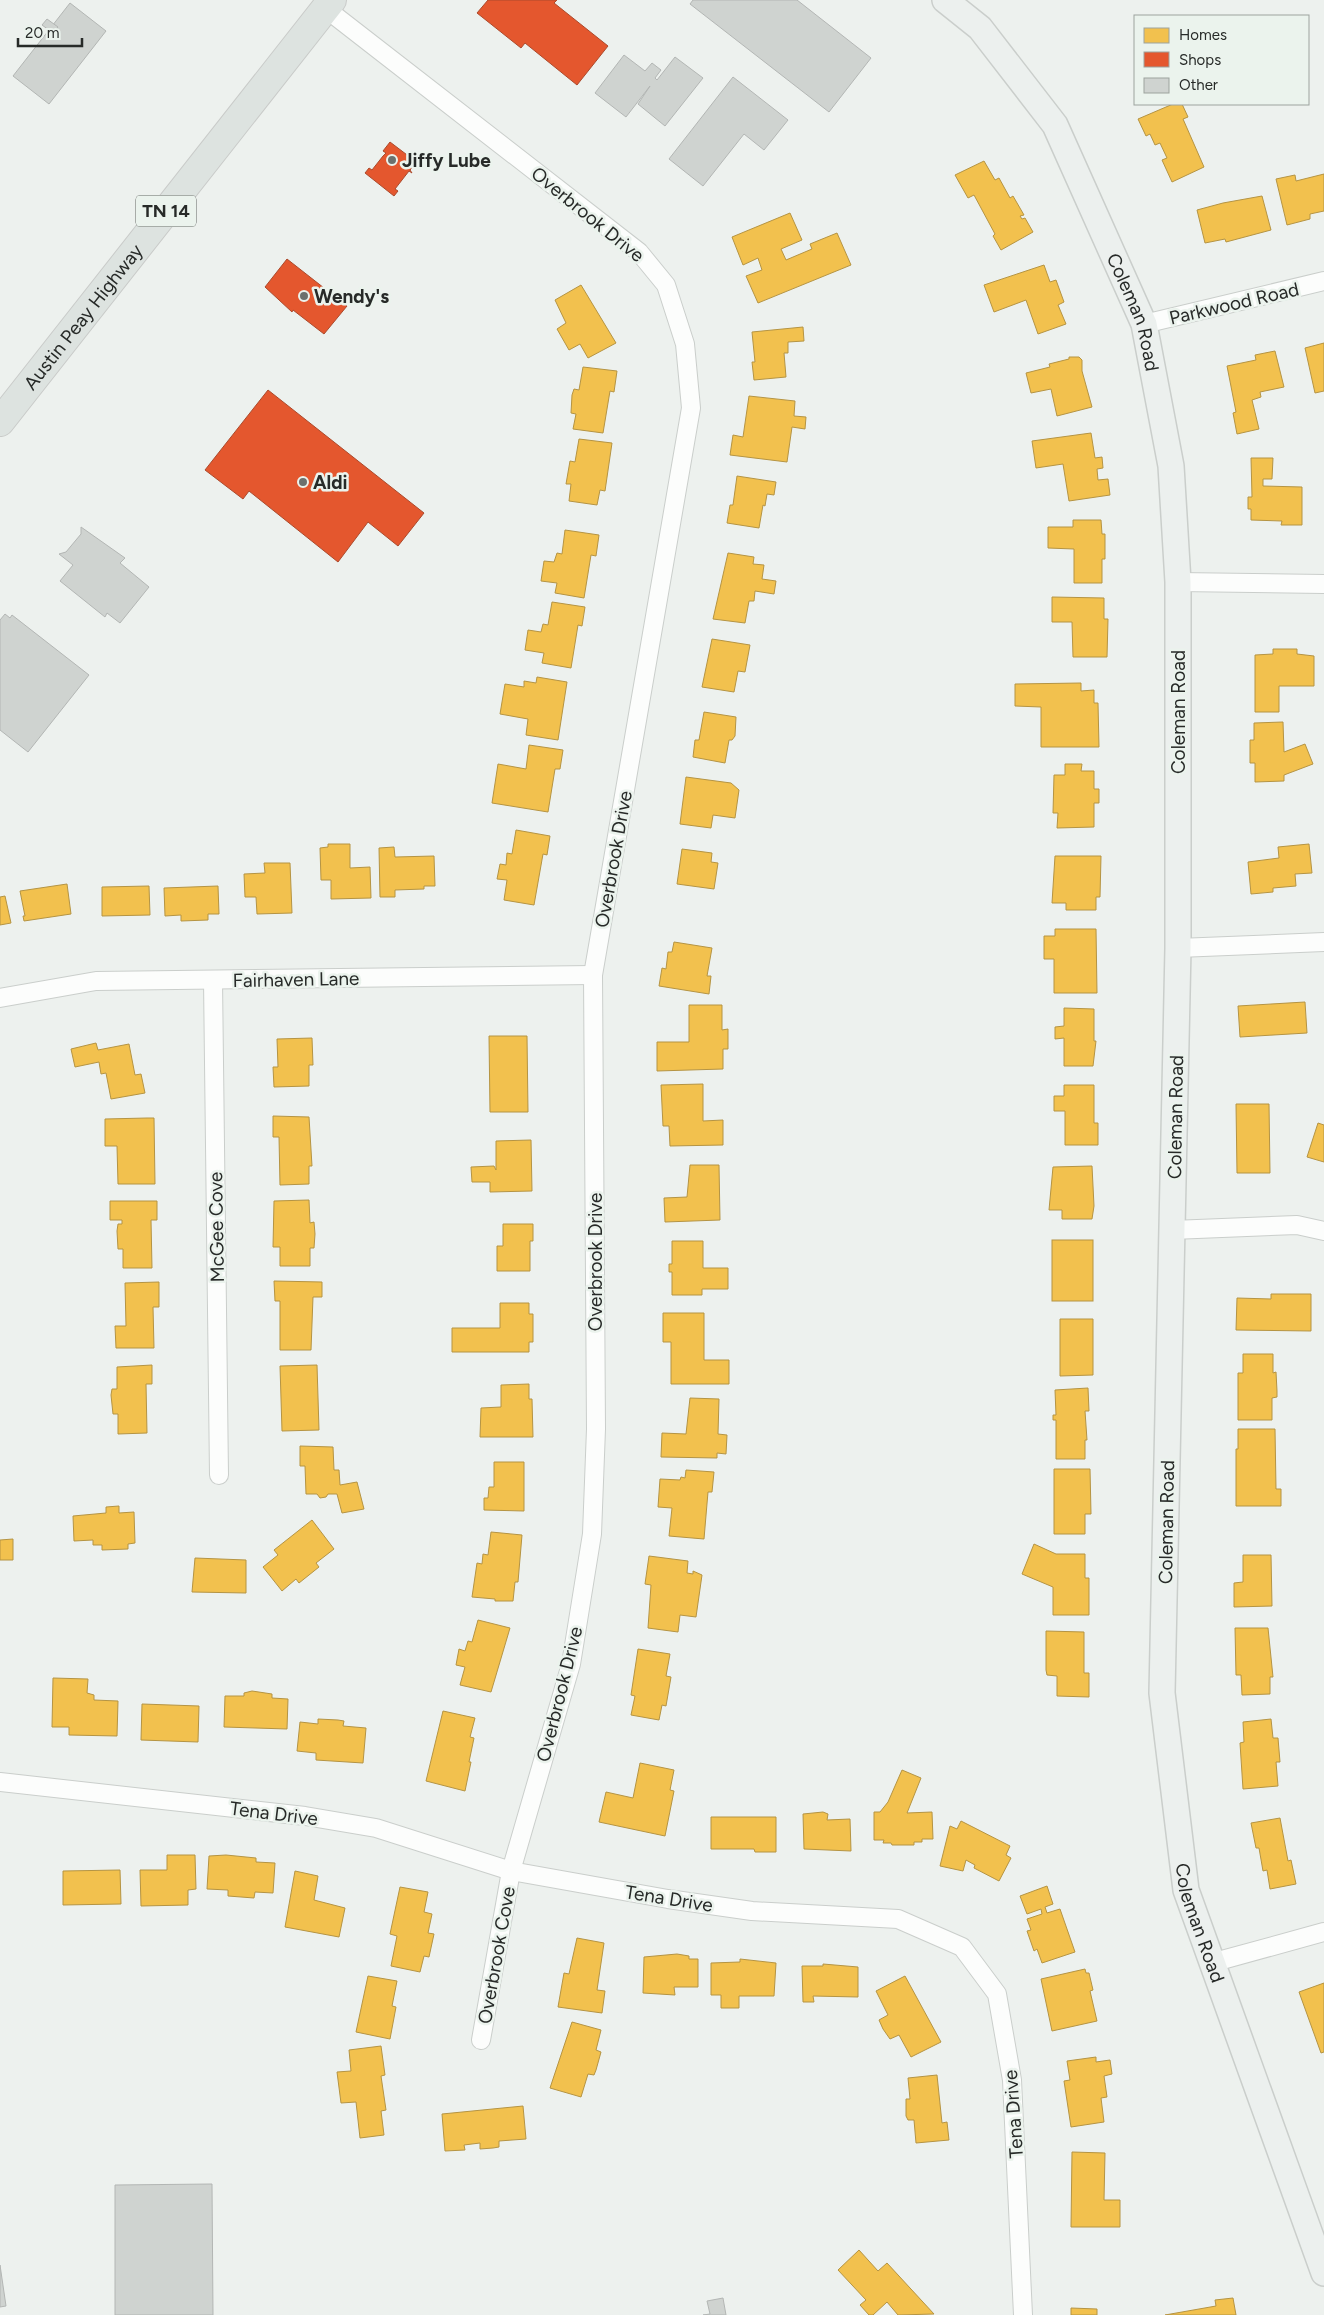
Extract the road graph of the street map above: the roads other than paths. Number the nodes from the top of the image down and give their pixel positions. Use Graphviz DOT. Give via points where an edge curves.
graph roads {
  1 [pos="945,0"];
  2 [pos="329,4"];
  3 [pos="1324,281"];
  4 [pos="1144,324"];
  5 [pos="0,422"];
  6 [pos="1178,582"];
  7 [pos="1324,584"];
  8 [pos="1324,942"];
  9 [pos="1178,948"];
  10 [pos="593,975"];
  11 [pos="213,980"];
  12 [pos="0,998"];
  13 [pos="1172,1230"];
  14 [pos="1324,1231"];
  15 [pos="219,1475"];
  16 [pos="0,1782"];
  17 [pos="511,1871"];
  18 [pos="1324,1932"];
  19 [pos="1211,1963"];
  20 [pos="481,2040"];
  21 [pos="1324,2273"];
  22 [pos="1023,2315"];
  1 -- 4 [label="main road, Coleman Road" via="980,28 1055,125"];
  2 -- 5 [label="main road, Austin Peay Highway / TN 14"];
  2 -- 10 [label="street, Overbrook Drive" via="639,252 666,285 685,344 690,408"];
  3 -- 4 [label="street, Parkwood Road"];
  4 -- 6 [label="main road, Coleman Road" via="1171,466"];
  6 -- 7 [label="street"];
  6 -- 9 [label="main road, Coleman Road"];
  8 -- 9 [label="street"];
  9 -- 13 [label="main road, Coleman Road"];
  10 -- 11 [label="street, Fairhaven Lane"];
  10 -- 17 [label="street, Overbrook Drive" via="596,1430 592,1534 571,1664"];
  11 -- 12 [label="street, Fairhaven Lane" via="96,981"];
  11 -- 15 [label="street, McGee Cove"];
  13 -- 14 [label="street" via="1297,1225"];
  13 -- 19 [label="main road, Coleman Road" via="1162,1693 1186,1890"];
  16 -- 17 [label="street, Tena Drive" via="305,1816 376,1828"];
  17 -- 20 [label="street, Overbrook Cove"];
  17 -- 22 [label="street, Tena Drive" via="752,1911 898,1919 962,1947 996,1994 1012,2080"];
  18 -- 19 [label="street"];
  19 -- 21 [label="main road, Coleman Road"];
}
